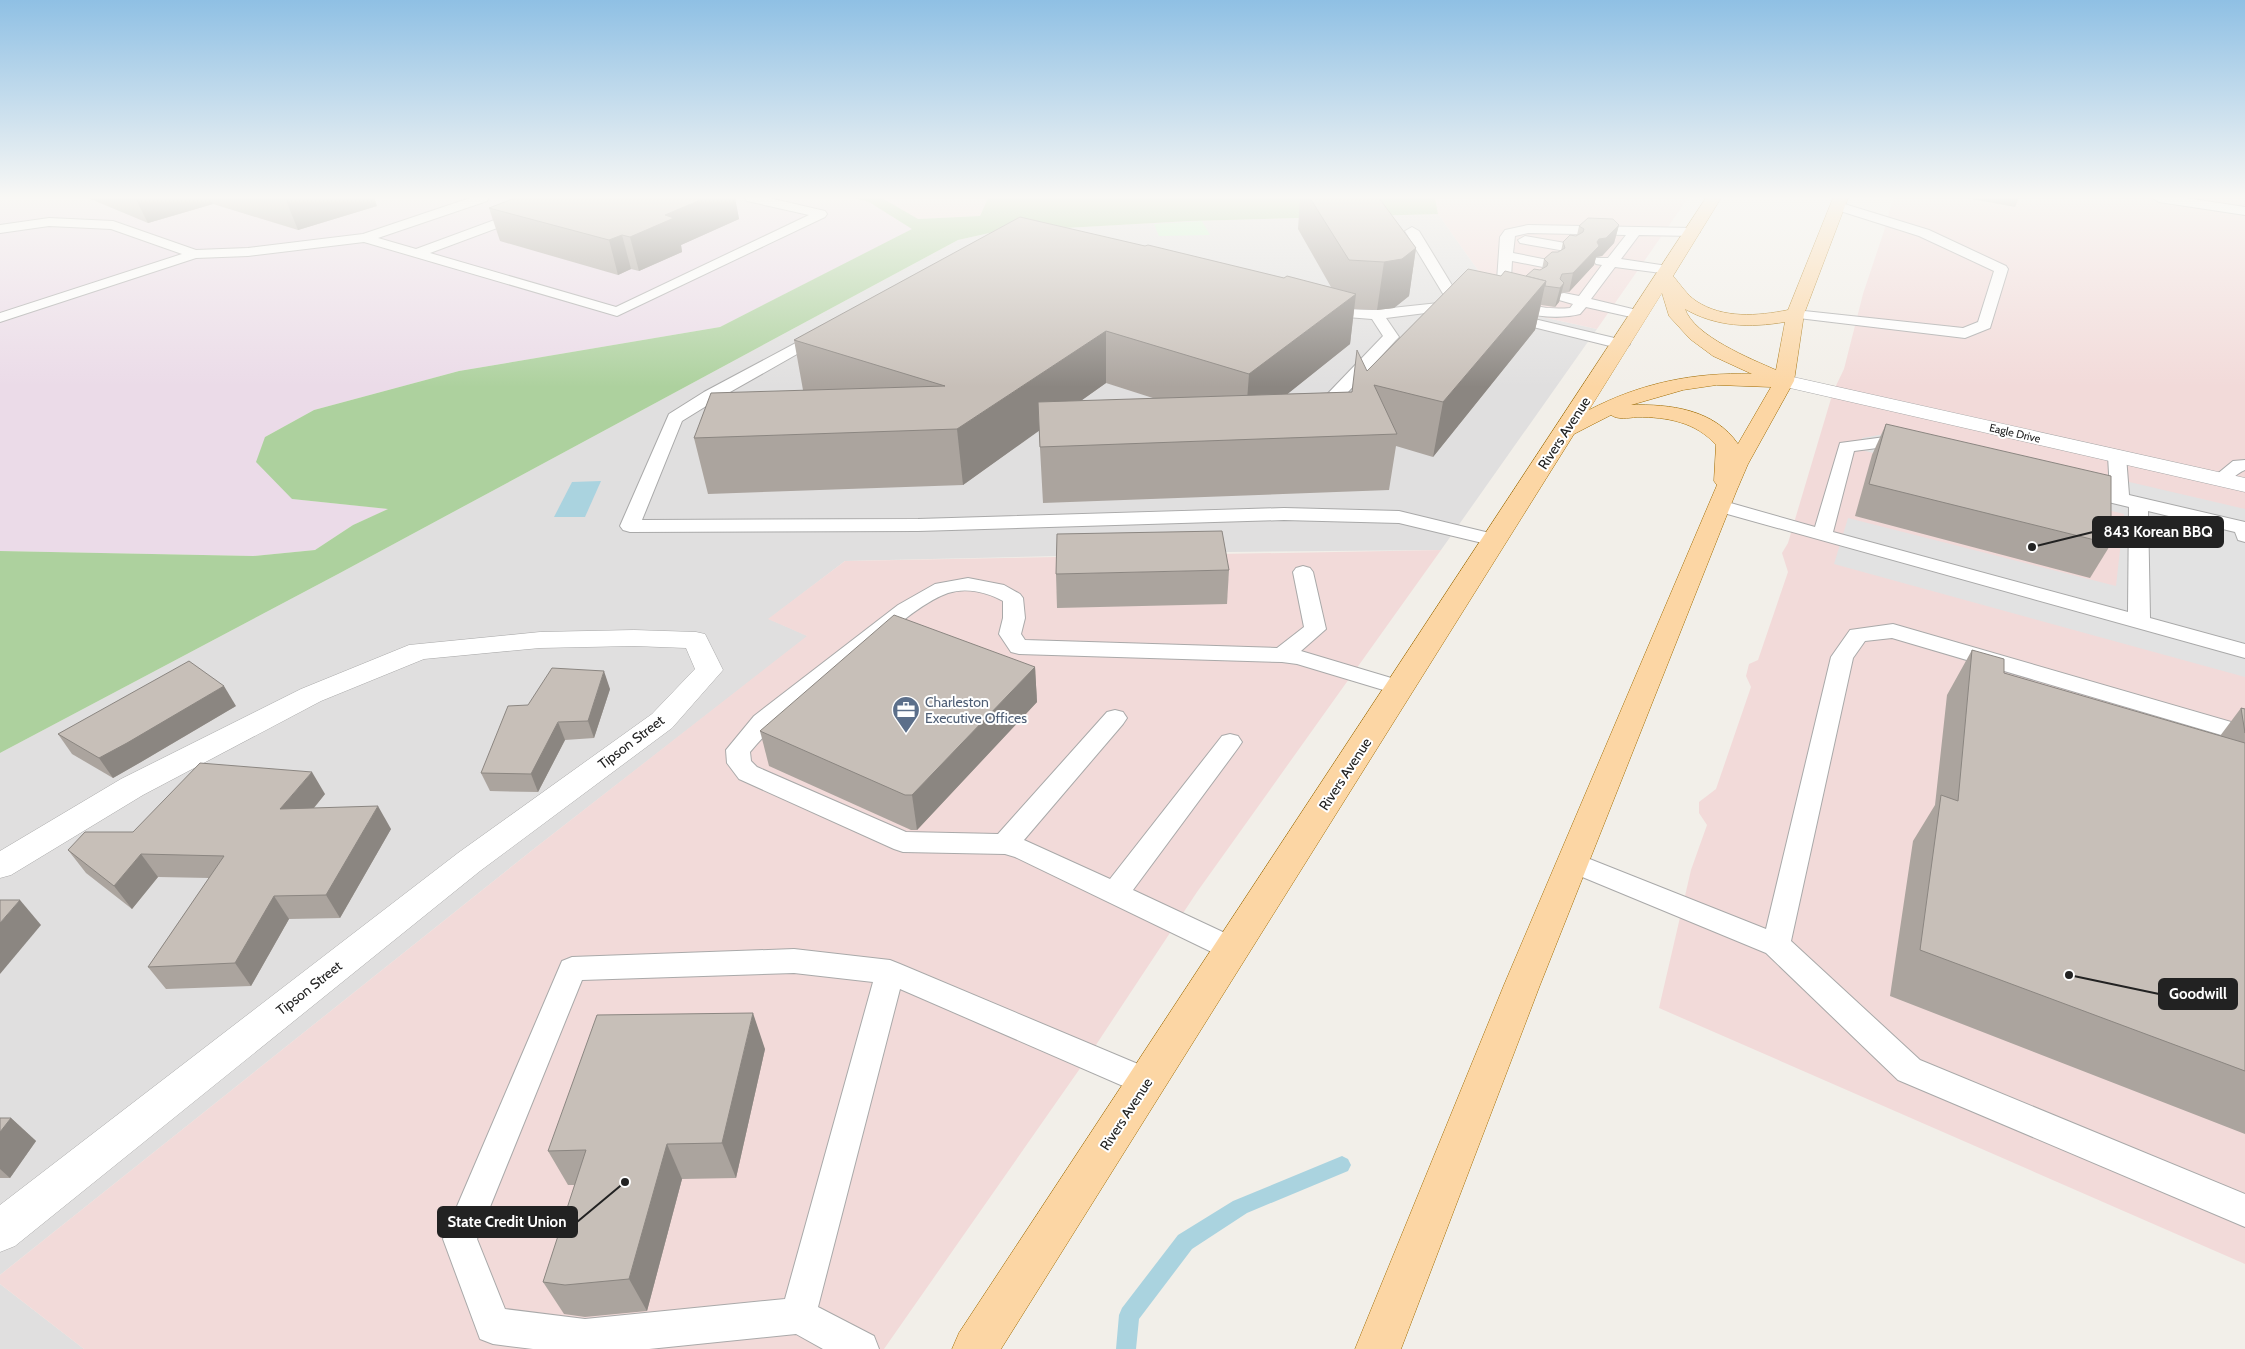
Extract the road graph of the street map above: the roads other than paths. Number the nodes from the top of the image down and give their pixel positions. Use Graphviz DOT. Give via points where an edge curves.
graph roads {
  1 [pos="174,261"];
  2 [pos="444,261"];
  3 [pos="723,261"];
  4 [pos="1430,261"];
  5 [pos="1505,261"];
  6 [pos="1607,261"];
  7 [pos="1675,261"];
  8 [pos="1816,261"];
  9 [pos="1985,261"];
  10 [pos="1603,265"];
  11 [pos="1667,274"];
  12 [pos="1504,281"];
  13 [pos="1584,299"];
  14 [pos="1456,305"];
  15 [pos="1310,309"];
  16 [pos="1474,309"];
  17 [pos="1795,314"];
  18 [pos="1377,316"];
  19 [pos="1640,316"];
  20 [pos="1510,317"];
  21 [pos="0,318"];
  22 [pos="832,328"];
  23 [pos="1622,344"];
  24 [pos="1784,382"];
  25 [pos="1314,418"];
  26 [pos="1567,430"];
  27 [pos="1922,451"];
  28 [pos="2117,456"];
  29 [pos="2245,465"];
  30 [pos="2220,479"];
  31 [pos="2064,485"];
  32 [pos="2245,485"];
  33 [pos="1722,499"];
  34 [pos="2129,501"];
  35 [pos="1822,535"];
  36 [pos="2245,536"];
  37 [pos="1495,540"];
  38 [pos="1303,572"];
  39 [pos="2139,622"];
  40 [pos="2245,651"];
  41 [pos="1282,655"];
  42 [pos="1400,688"];
  43 [pos="1115,718"];
  44 [pos="2245,734"];
  45 [pos="1230,742"];
  46 [pos="1005,844"];
  47 [pos="1572,862"];
  48 [pos="0,866"];
  49 [pos="1115,893"];
  50 [pos="1776,945"];
  51 [pos="1232,948"];
  52 [pos="890,972"];
  53 [pos="1146,1082"];
  54 [pos="2245,1211"];
  55 [pos="0,1231"];
  56 [pos="798,1316"];
  57 [pos="861,1349"];
  58 [pos="975,1349"];
  59 [pos="1378,1349"];
  1 -- 21 [label="lane"];
  2 -- 3 [label="lane" via="617,312"];
  4 -- 14 [label="lane"];
  5 -- 12 [label="lane"];
  6 -- 10 [label="lane"];
  7 -- 11 [label="main road, Rivers Avenue"];
  8 -- 17 [label="main road"];
  9 -- 17 [label="lane" via="2002,269 1985,325 1965,333"];
  10 -- 11 [label="lane"];
  10 -- 13 [label="lane"];
  11 -- 17 [label="main road" via="1690,305 1728,318 1762,320"];
  11 -- 19 [label="main road, Rivers Avenue"];
  11 -- 24 [label="main road" via="1678,316 1697,335 1720,352"];
  12 -- 12 [label="lane" via="1521,284"];
  12 -- 13 [label="lane" via="1503,295 1524,308 1566,314"];
  13 -- 13 [label="lane" via="1566,295"];
  13 -- 19 [label="lane"];
  14 -- 16 [label="lane"];
  14 -- 18 [label="lane"];
  15 -- 18 [label="lane"];
  17 -- 24 [label="main road"];
  18 -- 25 [label="lane" via="1391,337"];
  19 -- 23 [label="main road, Rivers Avenue"];
  20 -- 23 [label="lane"];
  22 -- 37 [label="lane" via="675,418 630,526 918,525 1293,514 1399,516"];
  23 -- 26 [label="main road, Rivers Avenue"];
  24 -- 26 [label="main road" via="1717,379 1681,384 1620,402"];
  24 -- 28 [label="street, Eagle Drive"];
  24 -- 33 [label="main road" via="1737,464"];
  26 -- 33 [label="main road" via="1616,412 1648,410 1672,413 1713,429 1727,444"];
  26 -- 37 [label="main road, Rivers Avenue"];
  27 -- 35 [label="lane" via="1885,442 1846,447"];
  28 -- 30 [label="street, Eagle Drive"];
  28 -- 34 [label="lane"];
  29 -- 30 [label="lane" via="2239,465"];
  30 -- 32 [label="street, Eagle Drive"];
  31 -- 34 [label="lane"];
  33 -- 35 [label="lane"];
  33 -- 47 [label="main road"];
  34 -- 36 [label="lane" via="2244,528"];
  34 -- 39 [label="lane"];
  35 -- 39 [label="lane"];
  37 -- 42 [label="main road, Rivers Avenue"];
  38 -- 41 [label="lane" via="1314,628"];
  39 -- 40 [label="lane"];
  41 -- 42 [label="lane"];
  41 -- 46 [label="lane" via="1019,647 1010,634 1014,618 1013,598 997,589 968,584 942,588 905,609 762,722 738,750 739,763 748,774 904,842"];
  42 -- 51 [label="main road, Rivers Avenue"];
  43 -- 46 [label="lane"];
  44 -- 50 [label="lane" via="1893,631 1858,635 1842,657"];
  45 -- 49 [label="lane"];
  46 -- 49 [label="lane"];
  47 -- 50 [label="lane"];
  47 -- 59 [label="main road"];
  48 -- 55 [label="street, Tipson Street" via="132,787 311,695 420,651 540,640 696,640 709,670 662,720 469,862"];
  49 -- 51 [label="lane"];
  50 -- 54 [label="lane" via="1909,1070"];
  51 -- 53 [label="main road, Rivers Avenue"];
  52 -- 53 [label="lane"];
  52 -- 56 [label="lane"];
  52 -- 56 [label="lane" via="794,961 572,969 460,1239 493,1326 586,1337"];
  53 -- 58 [label="main road, Rivers Avenue"];
  56 -- 57 [label="lane"];
}
